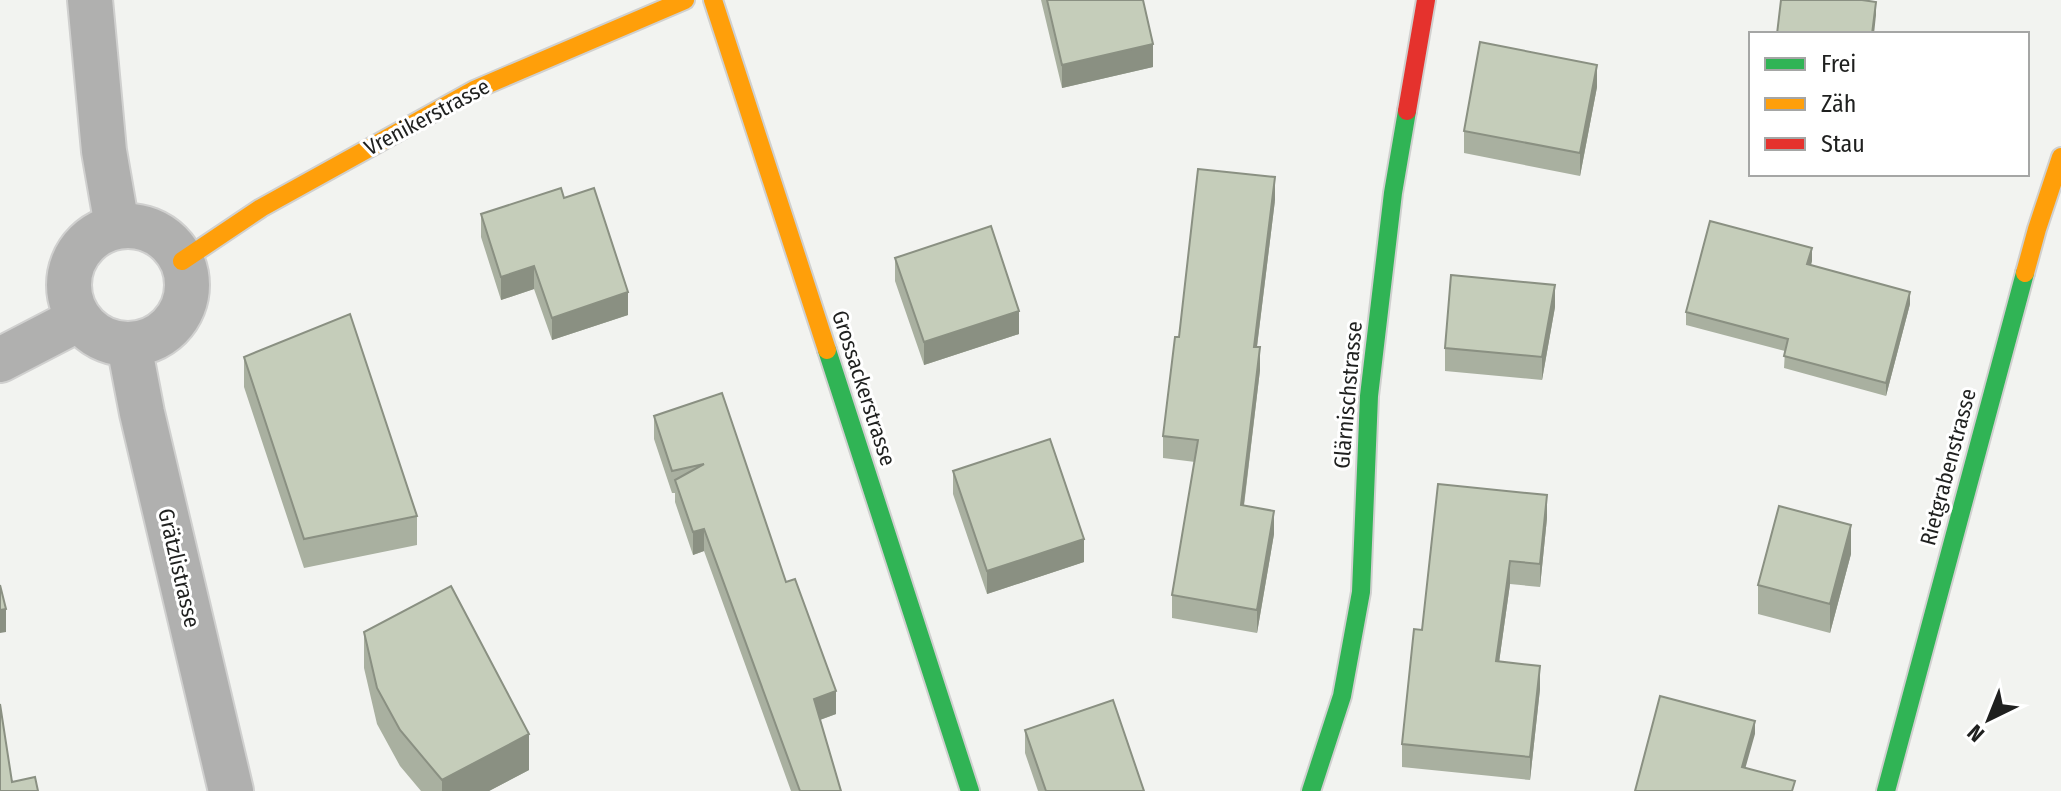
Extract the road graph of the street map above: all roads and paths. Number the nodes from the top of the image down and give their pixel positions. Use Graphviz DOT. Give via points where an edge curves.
graph roads {
  1 [pos="90,0"];
  2 [pos="685,0"];
  3 [pos="713,0"];
  4 [pos="1426,0"];
  5 [pos="2061,157"];
  6 [pos="117,226"];
  7 [pos="182,261"];
  8 [pos="79,319"];
  9 [pos="129,345"];
  10 [pos="0,360"];
  11 [pos="231,791"];
  12 [pos="970,791"];
  13 [pos="1311,791"];
  14 [pos="1886,791"];
  1 -- 6 [label="street" via="104,151"];
  2 -- 7 [label="street, Vrenikerstrasse" via="474,90 261,208"];
  3 -- 12 [label="street, Grossackerstrasse"];
  4 -- 13 [label="street, Glärnischstrasse" via="1393,193 1369,396 1361,592 1342,696"];
  5 -- 14 [label="street, Rietgrabenstrasse"];
  6 -- 7 [label="street" via="156,232"];
  6 -- 8 [label="street" via="98,233 72,262 70,301"];
  7 -- 9 [label="street" via="188,282 184,306 153,340"];
  8 -- 9 [label="street" via="110,342"];
  8 -- 10 [label="street"];
  9 -- 11 [label="street, Grätzlistrasse"];
}
